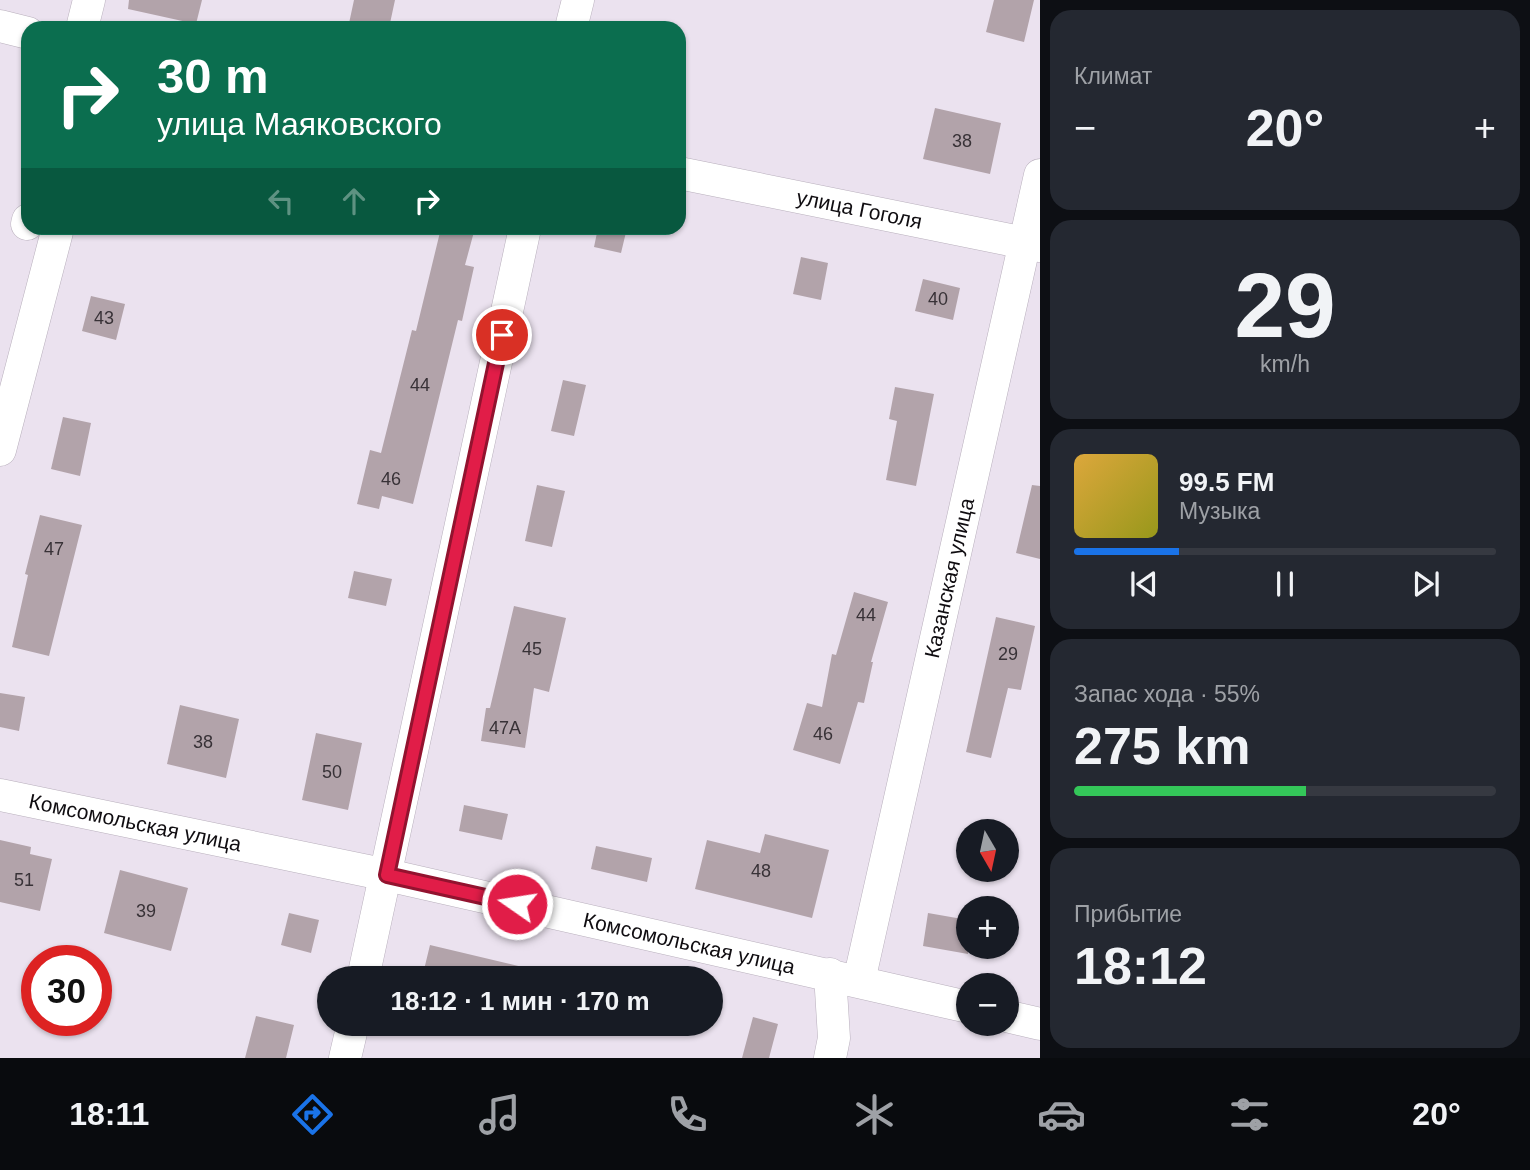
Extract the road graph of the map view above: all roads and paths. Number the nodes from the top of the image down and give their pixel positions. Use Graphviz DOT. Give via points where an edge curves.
graph roads {
  1 [pos="89,0"];
  2 [pos="578,0"];
  3 [pos="84,21"];
  4 [pos="573,21"];
  5 [pos="0,26"];
  6 [pos="21,31"];
  7 [pos="686,174"];
  8 [pos="1040,174"];
  9 [pos="56,235"];
  10 [pos="523,235"];
  11 [pos="1032,244"];
  12 [pos="1,438"];
  13 [pos="0,795"];
  14 [pos="387,875"];
  15 [pos="366,966"];
  16 [pos="845,978"];
  17 [pos="956,1004"];
  18 [pos="1019,1019"];
  19 [pos="1040,1024"];
  20 [pos="350,1036"];
  21 [pos="345,1058"];
  22 [pos="830,1058"];
  1 -- 3 [label="street"];
  2 -- 4 [label="street"];
  5 -- 6 [label="street"];
  7 -- 11 [label="street, улица Гоголя"];
  8 -- 11 [label="street, Казанская улица"];
  9 -- 12 [label="street"];
  10 -- 14 [label="street"];
  11 -- 16 [label="street, Казанская улица"];
  13 -- 14 [label="street, Комсомольская улица"];
  14 -- 15 [label="street"];
  14 -- 16 [label="street, Комсомольская улица"];
  16 -- 17 [label="street, Комсомольская улица"];
  16 -- 22 [label="street, Казанская улица"];
  18 -- 19 [label="street"];
  20 -- 21 [label="street"];
}
